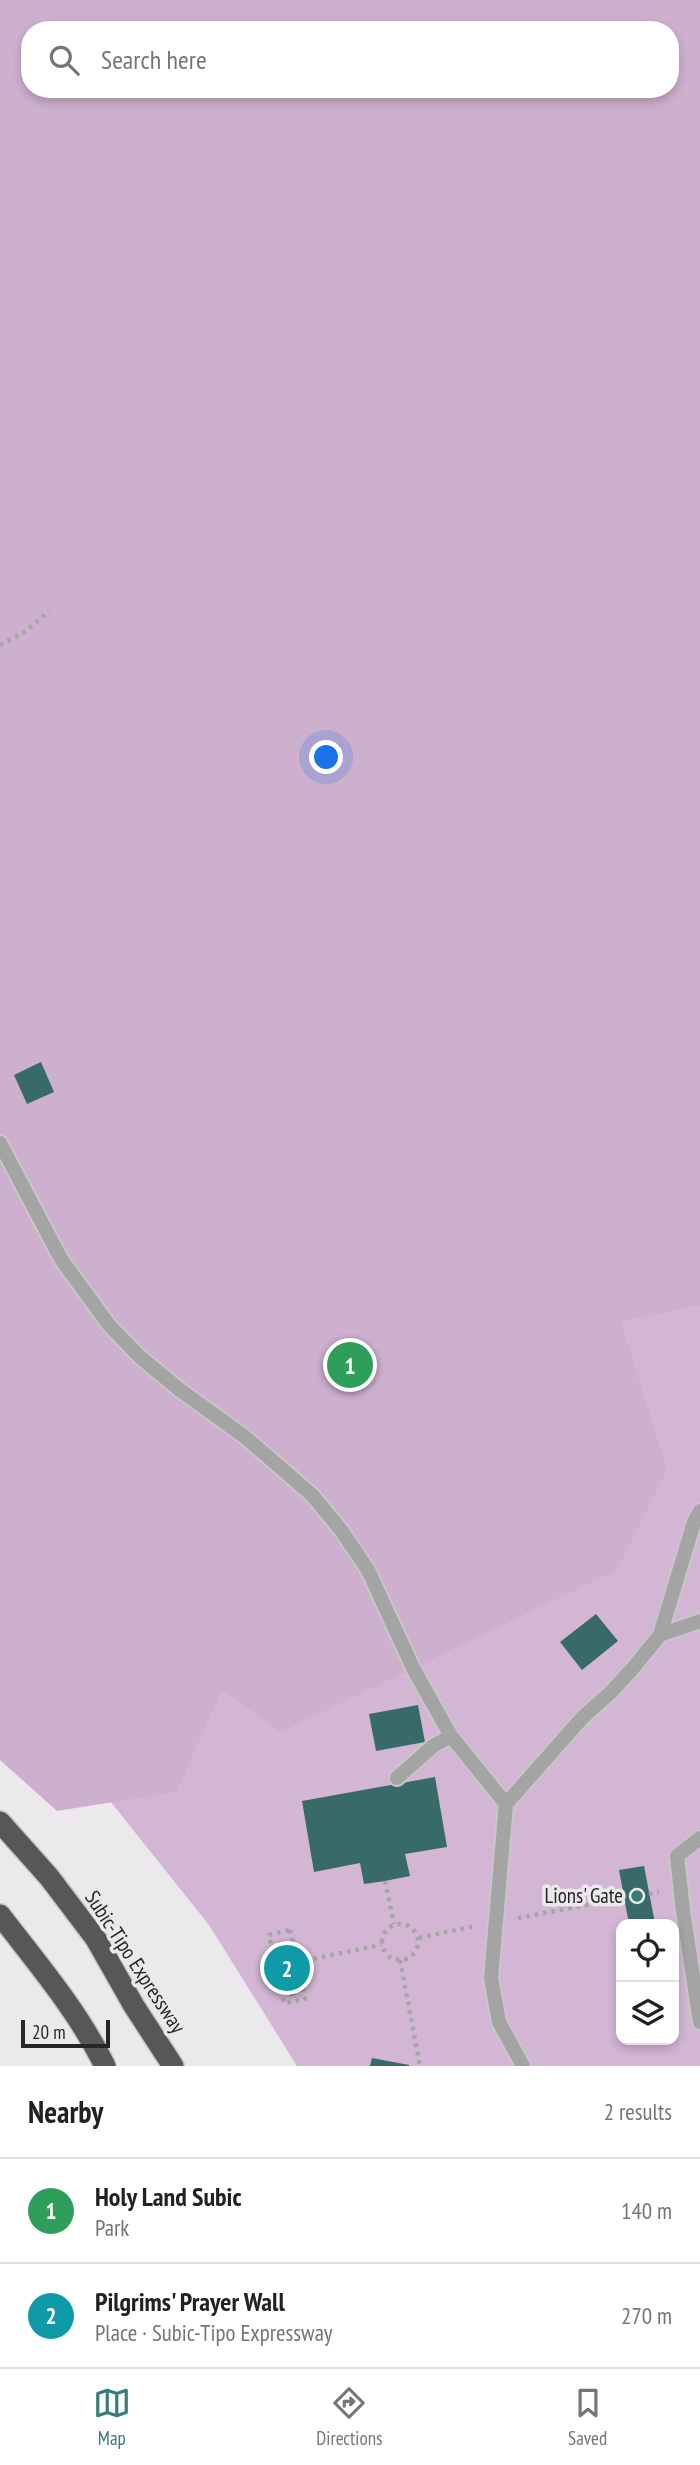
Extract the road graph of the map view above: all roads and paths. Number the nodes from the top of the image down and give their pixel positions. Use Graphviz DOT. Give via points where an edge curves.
graph roads {
  1 [pos="49,611"];
  2 [pos="0,645"];
  3 [pos="0,1143"];
  4 [pos="700,1511"];
  5 [pos="700,1621"];
  6 [pos="660,1635"];
  7 [pos="451,1736"];
  8 [pos="397,1778"];
  9 [pos="506,1804"];
  10 [pos="0,1822"];
  11 [pos="700,1838"];
  12 [pos="385,1881"];
  13 [pos="624,1898"];
  14 [pos="0,1915"];
  15 [pos="497,1921"];
  16 [pos="394,1924"];
  17 [pos="419,1938"];
  18 [pos="381,1945"];
  19 [pos="400,1960"];
  20 [pos="297,1962"];
  21 [pos="700,2022"];
  22 [pos="105,2066"];
  23 [pos="173,2066"];
  24 [pos="420,2066"];
  25 [pos="523,2066"];
  1 -- 2 [label="path"];
  3 -- 7 [label="lane" via="61,1259 109,1325 140,1357 312,1495 341,1530 368,1570 414,1670"];
  4 -- 6 [label="lane"];
  5 -- 6 [label="lane"];
  6 -- 9 [label="lane"];
  7 -- 8 [label="lane"];
  7 -- 9 [label="lane"];
  9 -- 15 [label="lane"];
  10 -- 23 [label="highway, Subic-Tipo Expressway" via="96,1939"];
  11 -- 21 [label="lane" via="677,1856"];
  12 -- 16 [label="path"];
  13 -- 15 [label="path"];
  14 -- 22 [label="highway" via="53,1984"];
  15 -- 17 [label="path"];
  15 -- 25 [label="lane" via="491,1978 499,2022"];
  16 -- 17 [label="path" via="413,1928"];
  16 -- 18 [label="path" via="386,1928"];
  17 -- 19 [label="path" via="410,1957"];
  18 -- 19 [label="path" via="391,1958"];
  18 -- 20 [label="path"];
  19 -- 24 [label="path"];
  20 -- 20 [label="path" via="290,1930 270,1935 284,2003 305,1999"];
}
